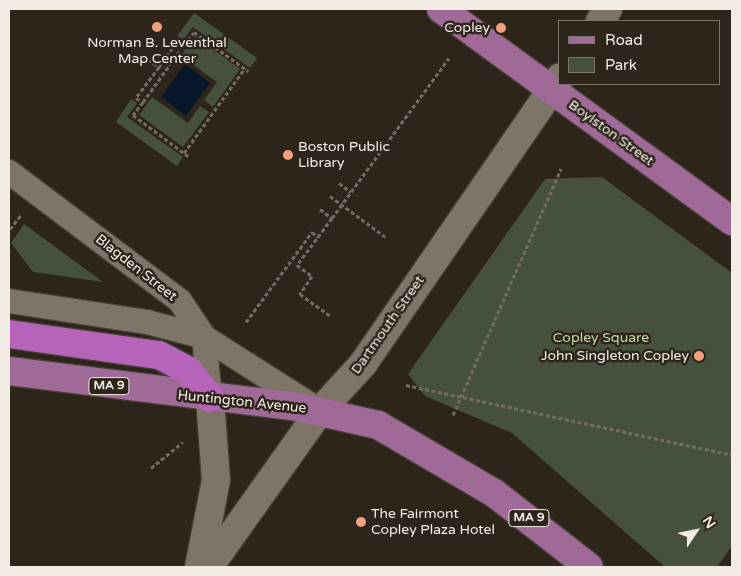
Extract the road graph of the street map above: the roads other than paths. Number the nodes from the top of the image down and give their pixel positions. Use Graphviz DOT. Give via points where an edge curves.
graph roads {
  1 [pos="441,9"];
  2 [pos="608,9"];
  3 [pos="601,20"];
  4 [pos="555,83"];
  5 [pos="9,172"];
  6 [pos="732,221"];
  7 [pos="9,302"];
  8 [pos="9,334"];
  9 [pos="204,337"];
  10 [pos="9,371"];
  11 [pos="210,398"];
  12 [pos="320,411"];
  13 [pos="199,567"];
  14 [pos="208,567"];
  15 [pos="589,567"];
  1 -- 4 [label="main road, Boylston Street"];
  2 -- 3 [label="main road"];
  4 -- 6 [label="main road, Boylston Street"];
  4 -- 12 [label="main road, Dartmouth Street" via="363,364"];
  5 -- 9 [label="street, Blagden Street" via="153,278 180,301"];
  7 -- 9 [label="street, Huntington Avenue" via="148,322"];
  8 -- 11 [label="highway" via="159,355 189,371"];
  9 -- 11 [label="street, Blagden Street"];
  9 -- 12 [label="street, Huntington Avenue"];
  10 -- 11 [label="main road, Huntington Avenue / MA 9"];
  11 -- 12 [label="main road, Huntington Avenue / MA 9"];
  11 -- 13 [label="main road" via="216,480"];
  12 -- 14 [label="main road, Dartmouth Street"];
  12 -- 15 [label="main road, MA 9" via="378,425 439,458 515,507"];
}
